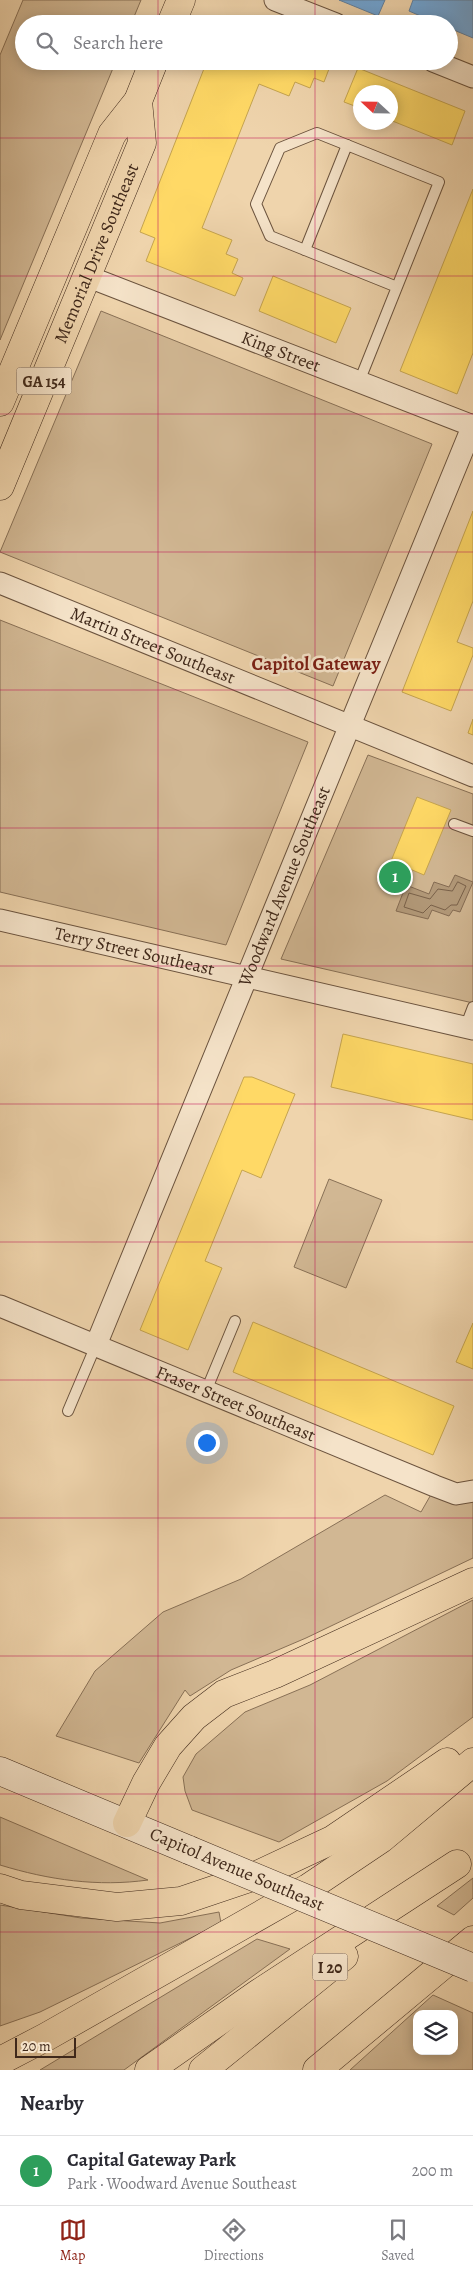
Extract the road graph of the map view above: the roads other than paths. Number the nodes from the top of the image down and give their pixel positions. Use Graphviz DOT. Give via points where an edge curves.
graph roads {
  1 [pos="181,0"];
  2 [pos="275,0"];
  3 [pos="175,15"];
  4 [pos="313,15"];
  5 [pos="150,70"];
  6 [pos="456,70"];
  7 [pos="473,77"];
  8 [pos="138,100"];
  9 [pos="347,145"];
  10 [pos="305,250"];
  11 [pos="89,277"];
  12 [pos="397,287"];
  13 [pos="359,382"];
  14 [pos="0,402"];
  15 [pos="473,426"];
  16 [pos="0,486"];
  17 [pos="0,583"];
  18 [pos="350,726"];
  19 [pos="473,776"];
  20 [pos="454,824"];
  21 [pos="473,831"];
  22 [pos="0,920"];
  23 [pos="246,978"];
  24 [pos="473,1007"];
  25 [pos="469,1029"];
  26 [pos="0,1306"];
  27 [pos="235,1321"];
  28 [pos="96,1346"];
  29 [pos="206,1391"];
  30 [pos="68,1411"];
  31 [pos="473,1491"];
  32 [pos="473,1582"];
  33 [pos="473,1743"];
  34 [pos="473,1762"];
  35 [pos="0,1771"];
  36 [pos="127,1823"];
  37 [pos="465,1858"];
  38 [pos="0,1888"];
  39 [pos="473,1940"];
  40 [pos="473,1968"];
  41 [pos="0,2061"];
  42 [pos="149,2070"];
  43 [pos="203,2070"];
  44 [pos="317,2070"];
  1 -- 3 [label="main road"];
  2 -- 4 [label="street"];
  5 -- 8 [label="main road, Memorial Drive Southeast / GA 154"];
  6 -- 7 [label="street"];
  8 -- 11 [label="main road, Memorial Drive Southeast / GA 154" via="142,143"];
  8 -- 14 [label="main road, Memorial Drive Southeast / GA 154" via="112,134"];
  9 -- 10 [label="lane"];
  9 -- 10 [label="lane" via="317,133 280,148 256,204 270,236"];
  9 -- 12 [label="lane" via="439,182"];
  10 -- 12 [label="lane"];
  11 -- 13 [label="street, King Street"];
  11 -- 16 [label="main road, Memorial Drive Southeast / GA 154"];
  12 -- 13 [label="lane"];
  13 -- 15 [label="street, King Street"];
  15 -- 18 [label="street, Woodward Avenue Southeast"];
  17 -- 18 [label="street, Martin Street Southeast"];
  18 -- 19 [label="street, Martin Street Southeast"];
  18 -- 23 [label="street, Woodward Avenue Southeast"];
  20 -- 21 [label="lane"];
  22 -- 23 [label="street, Terry Street Southeast"];
  23 -- 25 [label="street, Terry Street Southeast"];
  23 -- 28 [label="street, Woodward Avenue Southeast"];
  24 -- 25 [label="lane"];
  26 -- 28 [label="street, Fraser Street Southeast"];
  27 -- 29 [label="lane"];
  28 -- 29 [label="street, Fraser Street Southeast"];
  28 -- 30 [label="lane"];
  29 -- 31 [label="street, Fraser Street Southeast" via="456,1494"];
  32 -- 36 [label="main road" via="275,1674 224,1694 194,1718 168,1746"];
  33 -- 38 [label="main road" via="332,1840 255,1876 181,1901 117,1907 21,1895"];
  34 -- 41 [label="main road" via="381,1839 308,1888"];
  35 -- 36 [label="main road, Capitol Avenue Southeast"];
  36 -- 40 [label="main road, Capitol Avenue Southeast, bridge"];
  37 -- 42 [label="main road" via="259,1993"];
  37 -- 43 [label="main road, I 20"];
  39 -- 44 [label="main road"];
}
